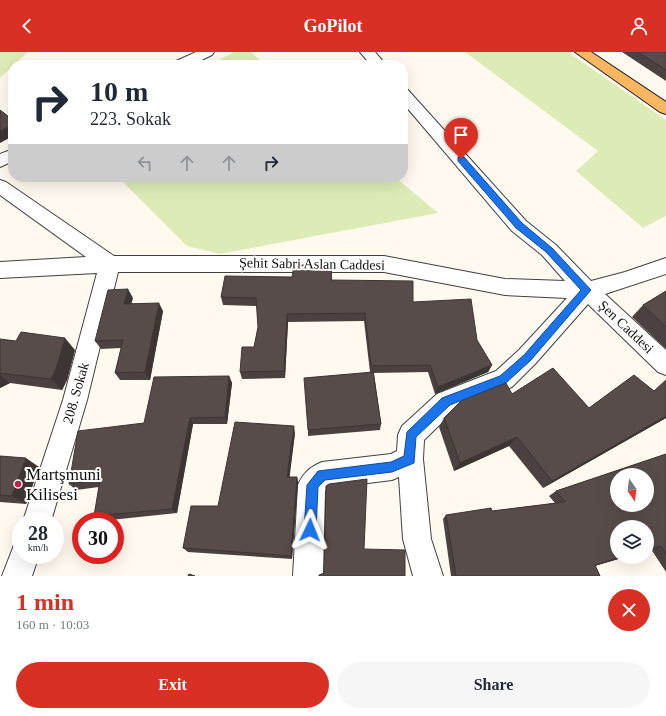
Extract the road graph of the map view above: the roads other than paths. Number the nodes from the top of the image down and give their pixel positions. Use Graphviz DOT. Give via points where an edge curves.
graph roads {
  1 [pos="208,52"];
  2 [pos="367,52"];
  3 [pos="582,52"];
  4 [pos="190,60"];
  5 [pos="374,60"];
  6 [pos="408,99"];
  7 [pos="666,109"];
  8 [pos="0,186"];
  9 [pos="110,264"];
  10 [pos="666,266"];
  11 [pos="0,270"];
  12 [pos="587,290"];
  13 [pos="666,365"];
  14 [pos="410,459"];
  15 [pos="40,512"];
  16 [pos="21,564"];
  17 [pos="16,576"];
  18 [pos="308,576"];
  19 [pos="428,576"];
  1 -- 4 [label="street"];
  2 -- 5 [label="street"];
  3 -- 7 [label="main road"];
  6 -- 12 [label="street, Şen Caddesi" via="519,226 549,250"];
  8 -- 9 [label="street"];
  9 -- 11 [label="street, Şehit Sabri Aslan Caddesi"];
  9 -- 12 [label="street, Şehit Sabri Aslan Caddesi" via="384,264 504,287"];
  9 -- 15 [label="street, 208. Sokak" via="75,400"];
  10 -- 12 [label="street, Şehit Sabri Aslan Caddesi" via="627,280"];
  12 -- 13 [label="street, Şen Caddesi"];
  12 -- 14 [label="street" via="527,358 504,379 446,402 411,435"];
  14 -- 18 [label="street" via="392,467 322,475 312,485"];
  14 -- 19 [label="street" via="417,538"];
  16 -- 17 [label="street"];
}
